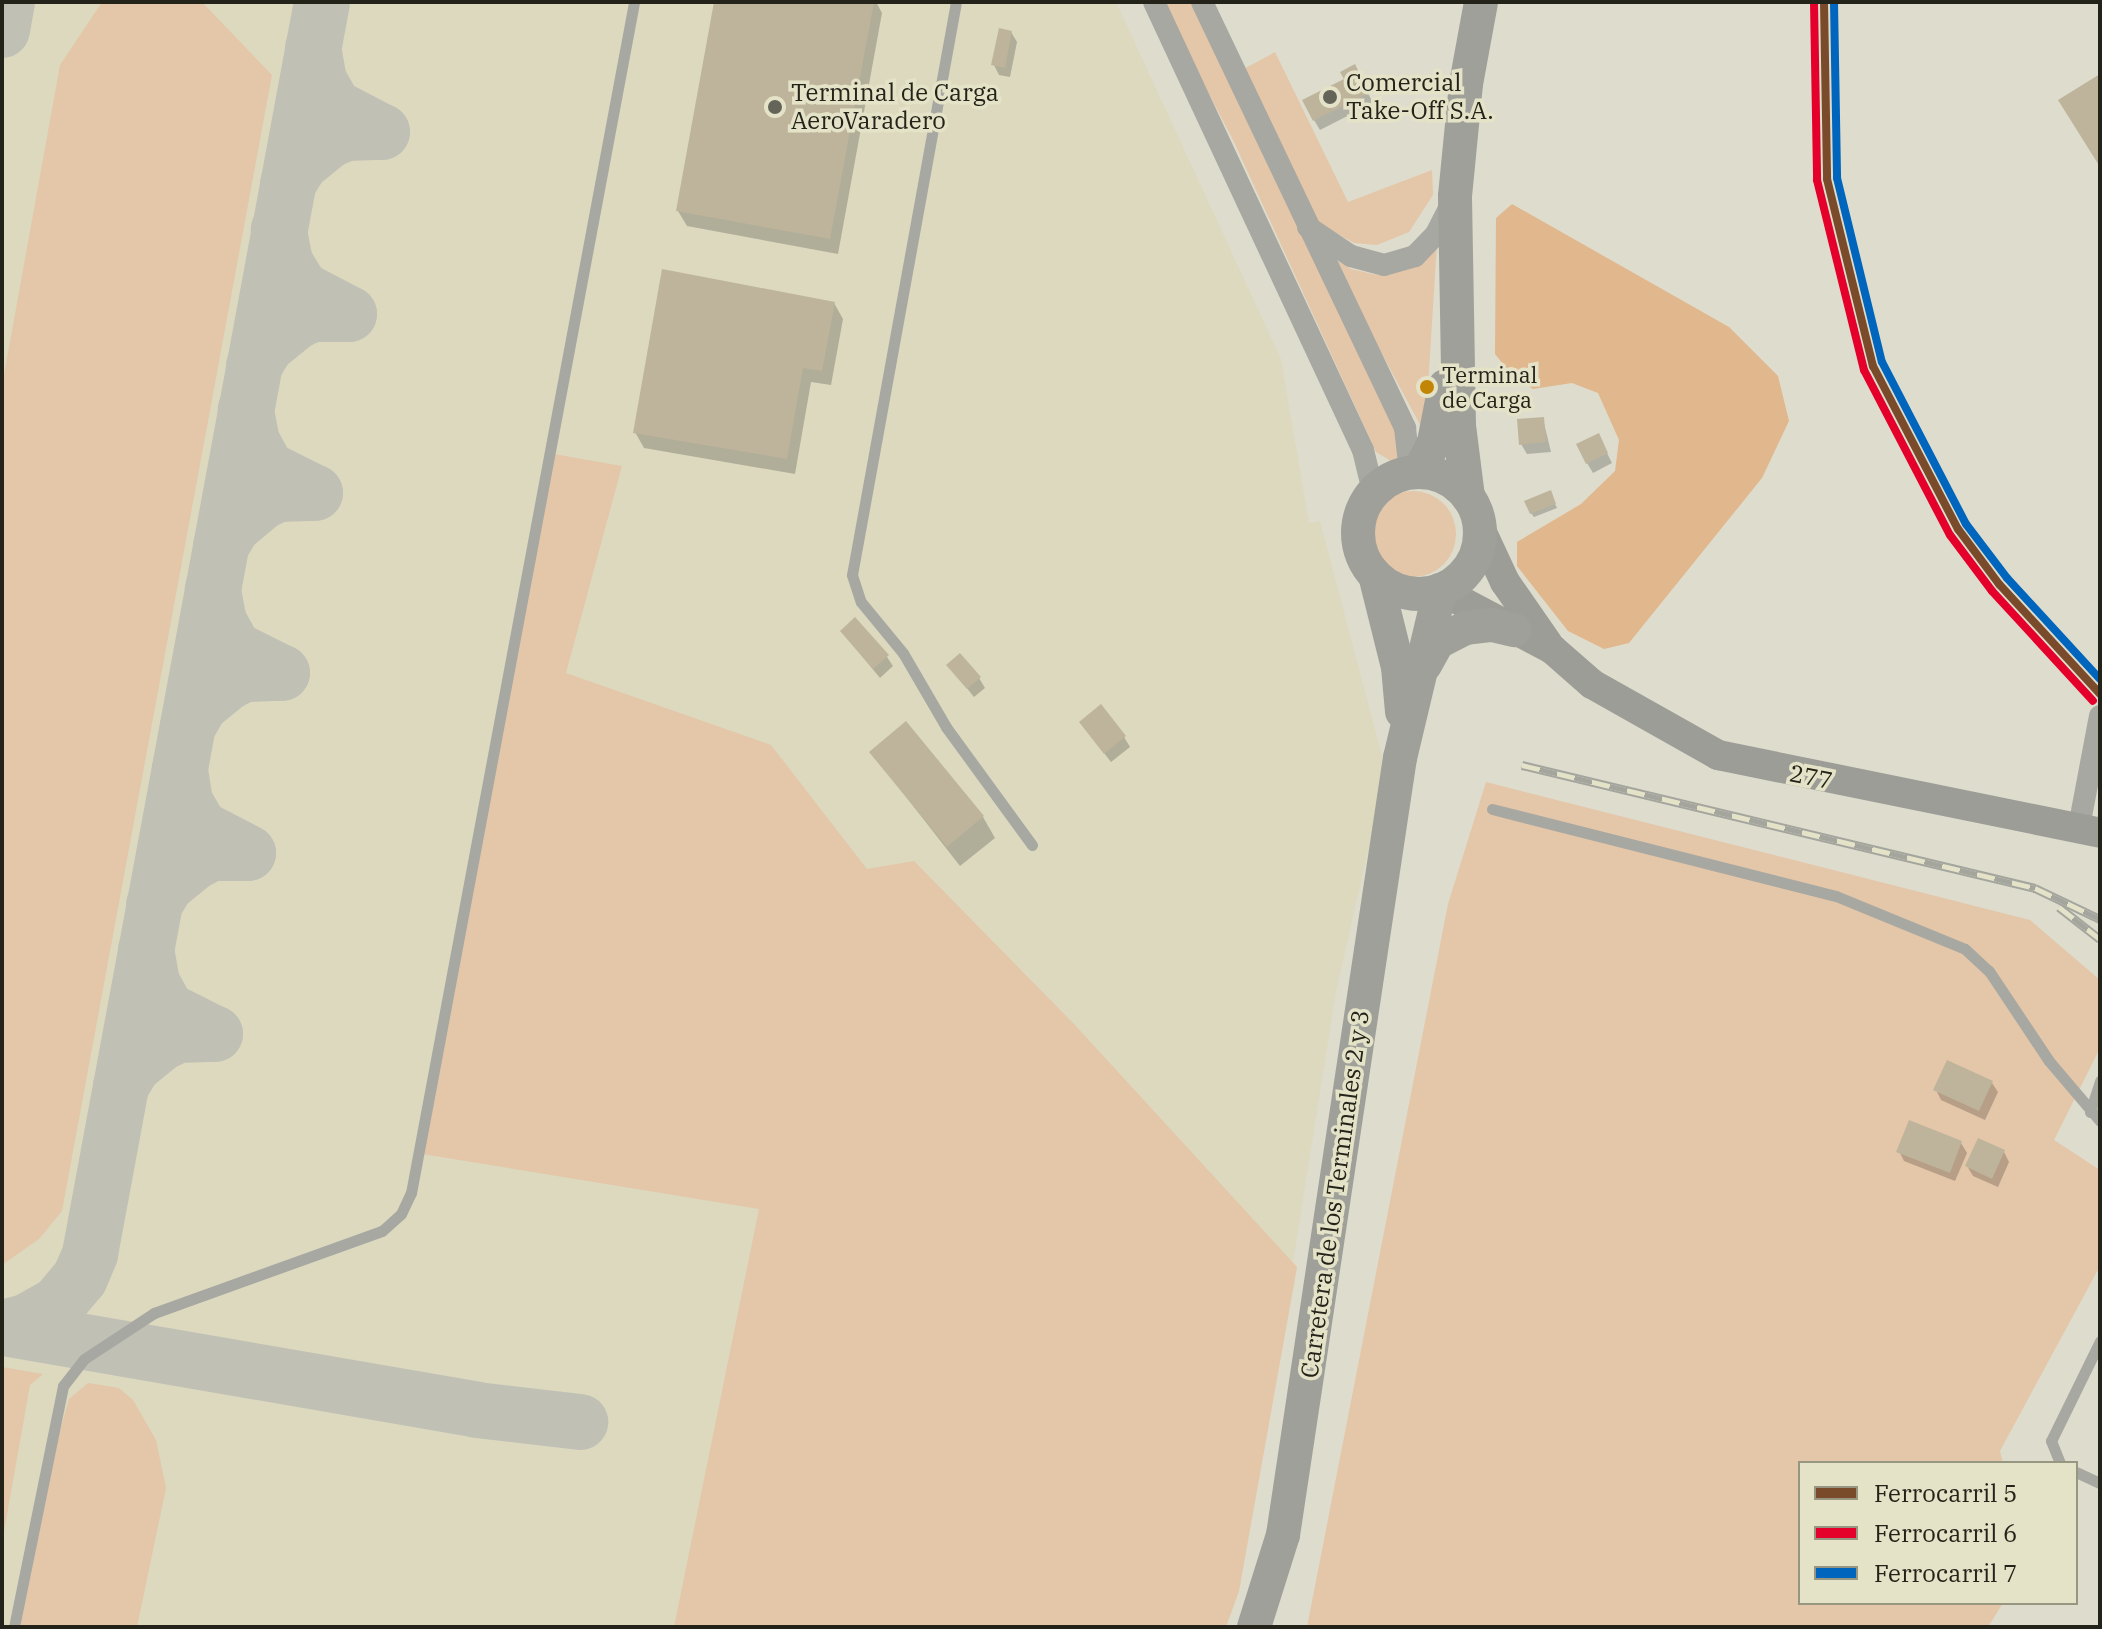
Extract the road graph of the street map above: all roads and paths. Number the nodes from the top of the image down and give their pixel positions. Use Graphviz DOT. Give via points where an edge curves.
graph roads {
  1 [pos="634,2"];
  2 [pos="956,2"];
  3 [pos="1154,2"];
  4 [pos="1202,2"];
  5 [pos="1481,2"];
  6 [pos="1455,196"];
  7 [pos="1305,226"];
  8 [pos="1456,314"];
  9 [pos="1414,472"];
  10 [pos="1373,491"];
  11 [pos="1474,512"];
  12 [pos="1375,575"];
  13 [pos="1440,590"];
  14 [pos="1514,630"];
  15 [pos="1552,649"];
  16 [pos="1420,676"];
  17 [pos="2100,716"];
  18 [pos="1400,758"];
  19 [pos="1492,809"];
  20 [pos="2090,830"];
  21 [pos="1032,845"];
  22 [pos="2100,1081"];
  23 [pos="2090,1112"];
  24 [pos="2100,1121"];
  25 [pos="2100,1341"];
  26 [pos="2059,1461"];
  27 [pos="2078,1473"];
  28 [pos="2100,1483"];
  29 [pos="14,1627"];
  30 [pos="1254,1627"];
  1 -- 29 [label="lane" via="411,1193 401,1214 382,1231 154,1313 84,1359 63,1386"];
  2 -- 21 [label="lane" via="852,575 861,602 903,653 939,717"];
  3 -- 10 [label="street" via="1363,450"];
  4 -- 7 [label="street"];
  5 -- 6 [label="main road"];
  6 -- 7 [label="street" via="1436,234 1415,256 1384,265 1351,256"];
  6 -- 8 [label="main road"];
  7 -- 9 [label="street" via="1405,428"];
  8 -- 9 [label="main road" via="1434,442"];
  8 -- 11 [label="main road"];
  9 -- 10 [label="main road"];
  9 -- 11 [label="main road" via="1445,478"];
  10 -- 12 [label="main road" via="1358,537"];
  11 -- 13 [label="main road" via="1471,565"];
  11 -- 15 [label="street, 277" via="1505,582"];
  12 -- 13 [label="main road" via="1398,591"];
  12 -- 18 [label="main road, Carretera de los Terminales 2 y 3" via="1403,695"];
  13 -- 14 [label="street, 277"];
  13 -- 16 [label="main road, Carretera de los Terminales 2 y 3"];
  14 -- 15 [label="street, 277"];
  14 -- 16 [label="main road" via="1476,625 1452,634 1438,642"];
  15 -- 20 [label="street, 277" via="1592,684 1718,755"];
  16 -- 18 [label="main road, Carretera de los Terminales 2 y 3"];
  17 -- 20 [label="street"];
  18 -- 30 [label="main road, Carretera de los Terminales 2 y 3" via="1283,1535"];
  19 -- 23 [label="lane" via="1836,896 1965,949 1989,971"];
  22 -- 23 [label="lane"];
  23 -- 24 [label="lane"];
  25 -- 26 [label="lane" via="2051,1441"];
  27 -- 28 [label="lane"];
}
